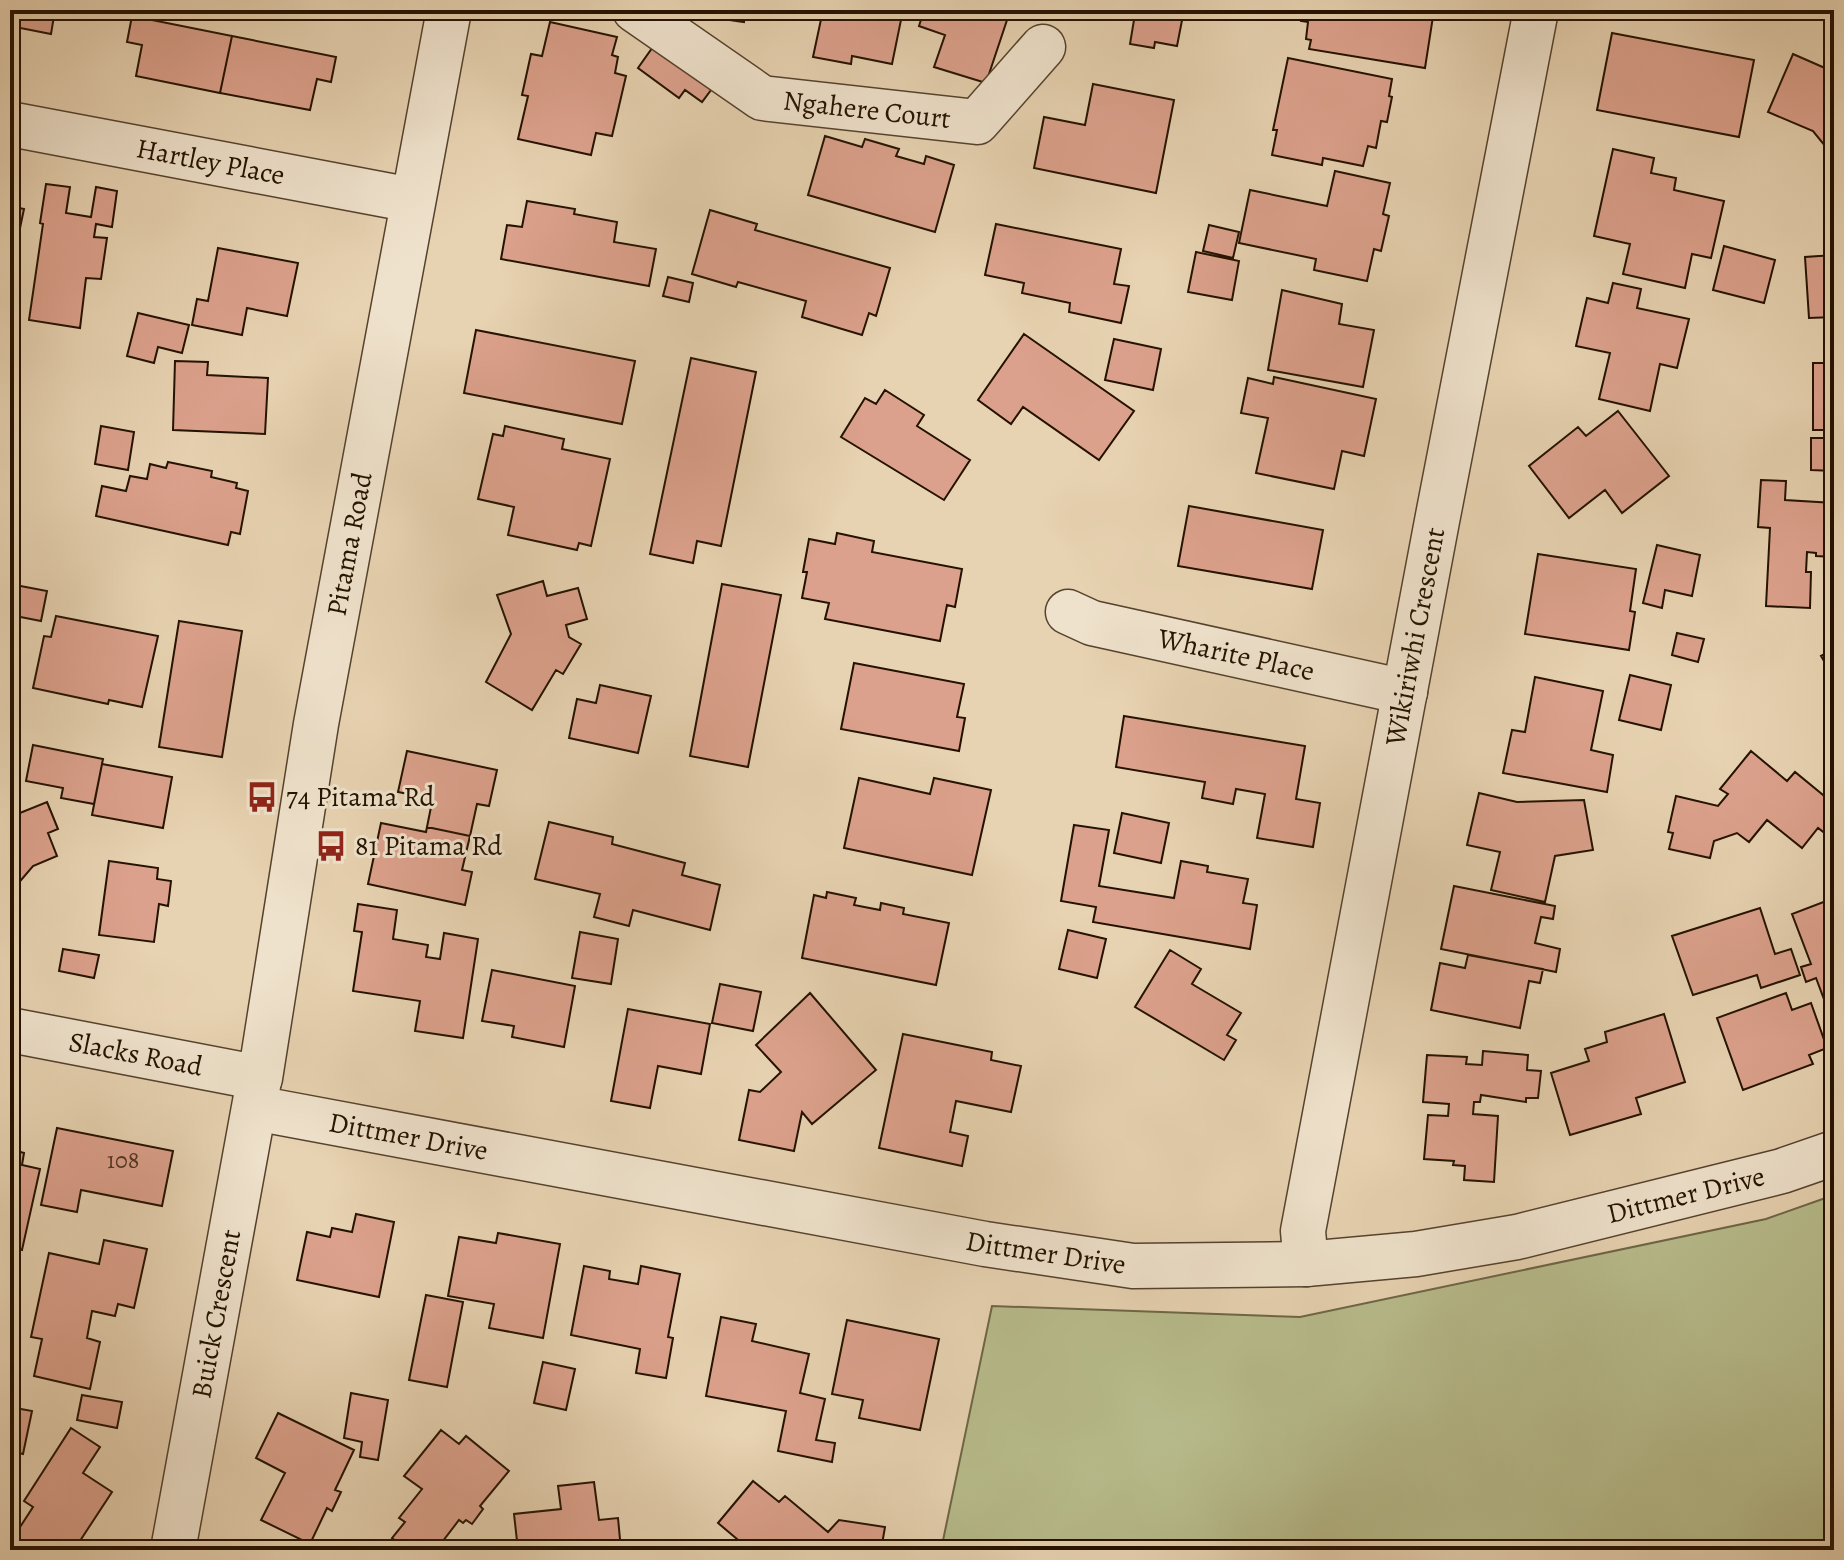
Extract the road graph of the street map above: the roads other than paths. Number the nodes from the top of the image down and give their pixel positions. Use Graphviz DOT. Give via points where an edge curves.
graph roads {
  1 [pos="449,10"];
  2 [pos="635,10"];
  3 [pos="1536,10"];
  4 [pos="1043,47"];
  5 [pos="10,124"];
  6 [pos="412,200"];
  7 [pos="1068,612"];
  8 [pos="1405,692"];
  9 [pos="10,1030"];
  10 [pos="257,1093"];
  11 [pos="1834,1153"];
  12 [pos="1306,1264"];
  13 [pos="173,1550"];
  1 -- 6 [label="street, Pitama Road"];
  2 -- 4 [label="street, Ngahere Court" via="762,98 977,122"];
  3 -- 8 [label="street, Wikiriwhi Crescent"];
  5 -- 6 [label="street, Hartley Place"];
  6 -- 10 [label="street, Pitama Road" via="316,724"];
  7 -- 8 [label="street, Wharite Place" via="1092,623"];
  8 -- 12 [label="street, Wikiriwhi Crescent" via="1303,1231"];
  9 -- 10 [label="street, Slacks Road"];
  10 -- 12 [label="street, Dittmer Drive" via="1014,1249 1133,1266"];
  10 -- 13 [label="street, Buick Crescent"];
  11 -- 12 [label="street, Dittmer Drive" via="1782,1171 1517,1237 1416,1254"];
}
